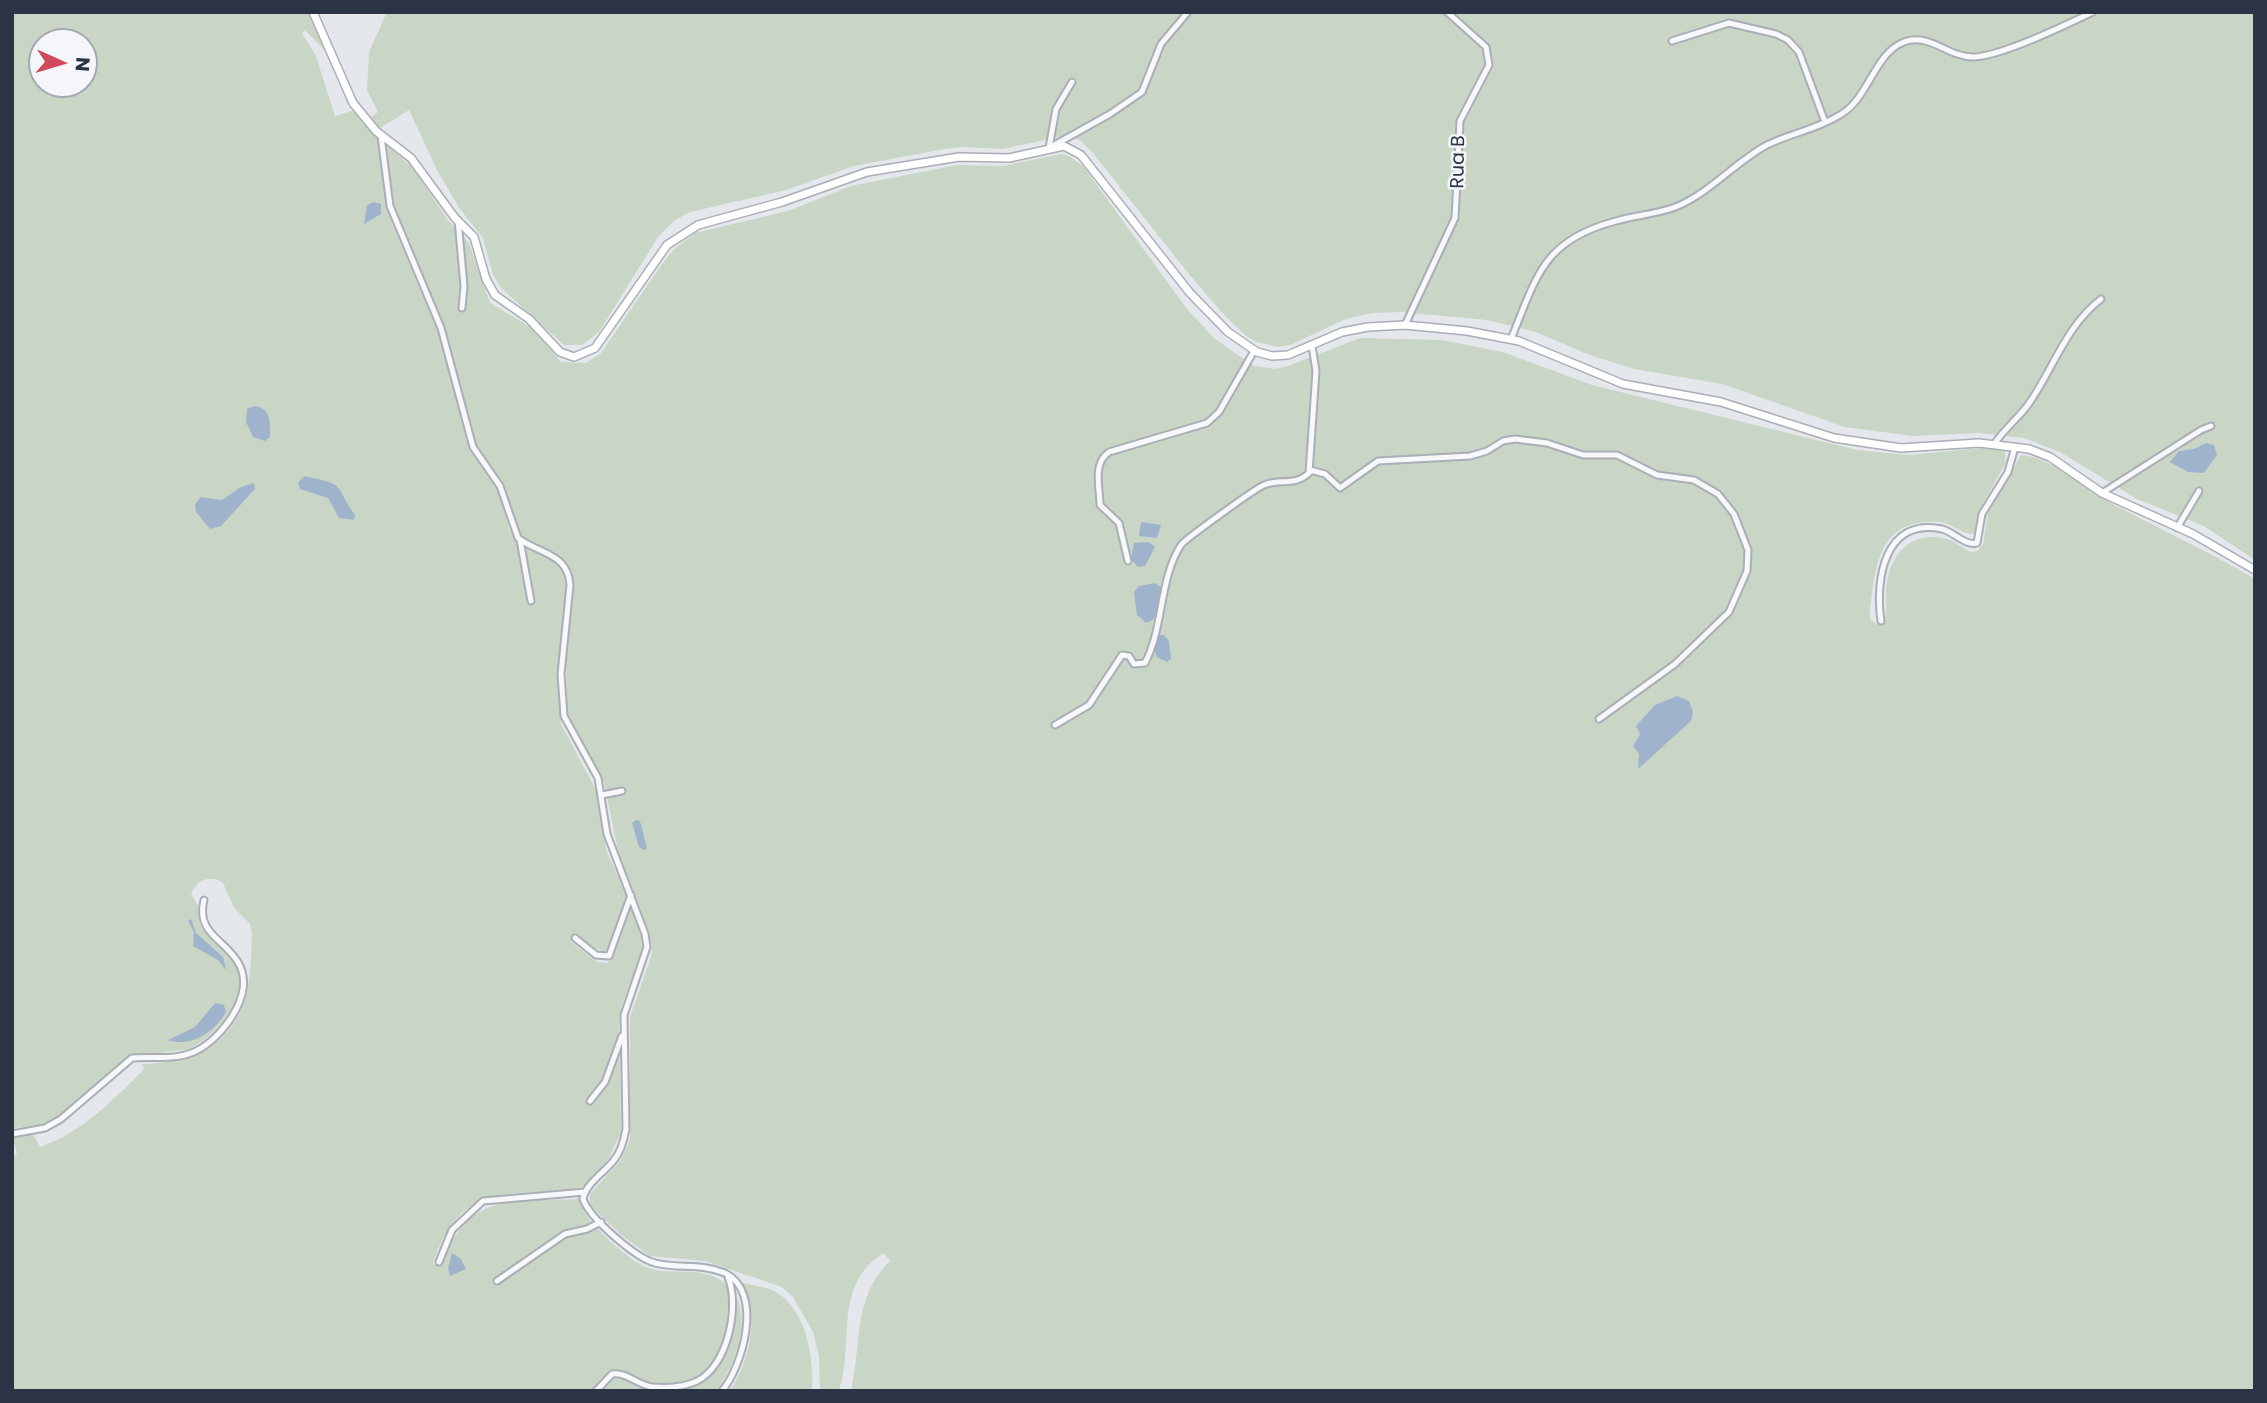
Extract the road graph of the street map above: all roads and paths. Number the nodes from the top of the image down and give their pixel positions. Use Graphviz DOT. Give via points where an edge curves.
graph roads {
  1 [pos="313,12"];
  2 [pos="1188,12"];
  3 [pos="1447,12"];
  4 [pos="2093,12"];
  5 [pos="1672,41"];
  6 [pos="1072,82"];
  7 [pos="1825,122"];
  8 [pos="379,134"];
  9 [pos="1049,148"];
  10 [pos="458,220"];
  11 [pos="2101,299"];
  12 [pos="462,309"];
  13 [pos="1405,326"];
  14 [pos="1511,339"];
  15 [pos="1312,346"];
  16 [pos="1254,351"];
  17 [pos="2211,426"];
  18 [pos="1995,443"];
  19 [pos="2015,447"];
  20 [pos="1310,470"];
  21 [pos="2199,491"];
  22 [pos="2102,493"];
  23 [pos="2177,527"];
  24 [pos="519,539"];
  25 [pos="1128,561"];
  26 [pos="2255,570"];
  27 [pos="531,601"];
  28 [pos="1881,621"];
  29 [pos="1599,719"];
  30 [pos="1055,725"];
  31 [pos="622,791"];
  32 [pos="602,795"];
  33 [pos="631,895"];
  34 [pos="204,900"];
  35 [pos="575,938"];
  36 [pos="623,1033"];
  37 [pos="590,1101"];
  38 [pos="12,1134"];
  39 [pos="584,1192"];
  40 [pos="601,1222"];
  41 [pos="439,1262"];
  42 [pos="727,1274"];
  43 [pos="497,1281"];
  44 [pos="596,1391"];
  45 [pos="722,1391"];
  1 -- 8 [label="street" via="353,103"];
  2 -- 9 [label="street" via="1161,44 1142,93"];
  3 -- 13 [label="street, Rua B" via="1486,47 1489,65 1460,121 1455,218"];
  4 -- 7 [label="street" via="1981,56 1960,56 1926,40 1902,43 1885,59 1860,99"];
  5 -- 7 [label="street" via="1729,23 1788,40 1799,52"];
  6 -- 9 [label="street" via="1056,108"];
  7 -- 14 [label="street" via="1768,145 1676,207 1594,227 1565,241 1536,276"];
  8 -- 10 [label="street" via="411,158"];
  8 -- 24 [label="street" via="392,213 441,328 473,447 500,486"];
  9 -- 10 [label="street" via="1009,158 959,157 867,173 698,225 667,246 595,348 573,356 560,352 529,319 495,295 486,279 478,243"];
  9 -- 16 [label="street" via="1064,146 1081,155 1190,293"];
  10 -- 12 [label="street"];
  11 -- 18 [label="street" via="2082,317 2032,400"];
  13 -- 14 [label="street"];
  13 -- 15 [label="street" via="1354,329"];
  14 -- 18 [label="street" via="1623,384 1721,402 1834,438 1901,448"];
  15 -- 16 [label="street" via="1281,356"];
  15 -- 20 [label="street" via="1316,371"];
  16 -- 25 [label="street" via="1213,418 1197,428 1109,452 1099,463 1100,505 1119,523"];
  17 -- 22 [label="street"];
  18 -- 19 [label="street"];
  19 -- 22 [label="street" via="2050,457"];
  19 -- 28 [label="street" via="2008,472 1982,514 1976,543 1937,528 1904,535 1891,545 1880,589"];
  20 -- 29 [label="street" via="1325,474 1340,488 1378,461 1470,456 1503,441 1526,440 1583,456 1618,455 1657,475 1694,480 1718,494 1734,514 1748,550 1747,571 1729,612 1675,664"];
  20 -- 30 [label="street" via="1294,483 1259,487 1185,539 1171,570 1145,663 1134,664 1122,654 1089,705"];
  21 -- 23 [label="street"];
  22 -- 23 [label="street"];
  23 -- 26 [label="street"];
  24 -- 27 [label="street"];
  24 -- 32 [label="street" via="557,558 568,572 561,702 569,730 598,778"];
  31 -- 32 [label="street"];
  32 -- 33 [label="street" via="607,834"];
  33 -- 35 [label="street" via="609,956 596,955"];
  33 -- 36 [label="street" via="647,947 627,1003"];
  34 -- 38 [label="street" via="205,926 237,961 243,975 242,996 231,1016 196,1050 162,1059 132,1058 56,1123"];
  36 -- 37 [label="street" via="606,1082"];
  36 -- 39 [label="street" via="623,1144"];
  39 -- 40 [label="street" via="584,1204"];
  39 -- 41 [label="street" via="483,1201 452,1230"];
  40 -- 42 [label="street" via="650,1261 696,1265"];
  40 -- 43 [label="street" via="565,1234"];
  42 -- 44 [label="street" via="734,1299 730,1331 702,1378 653,1387 612,1374"];
  42 -- 45 [label="street" via="742,1295 747,1325 741,1353"];
}
